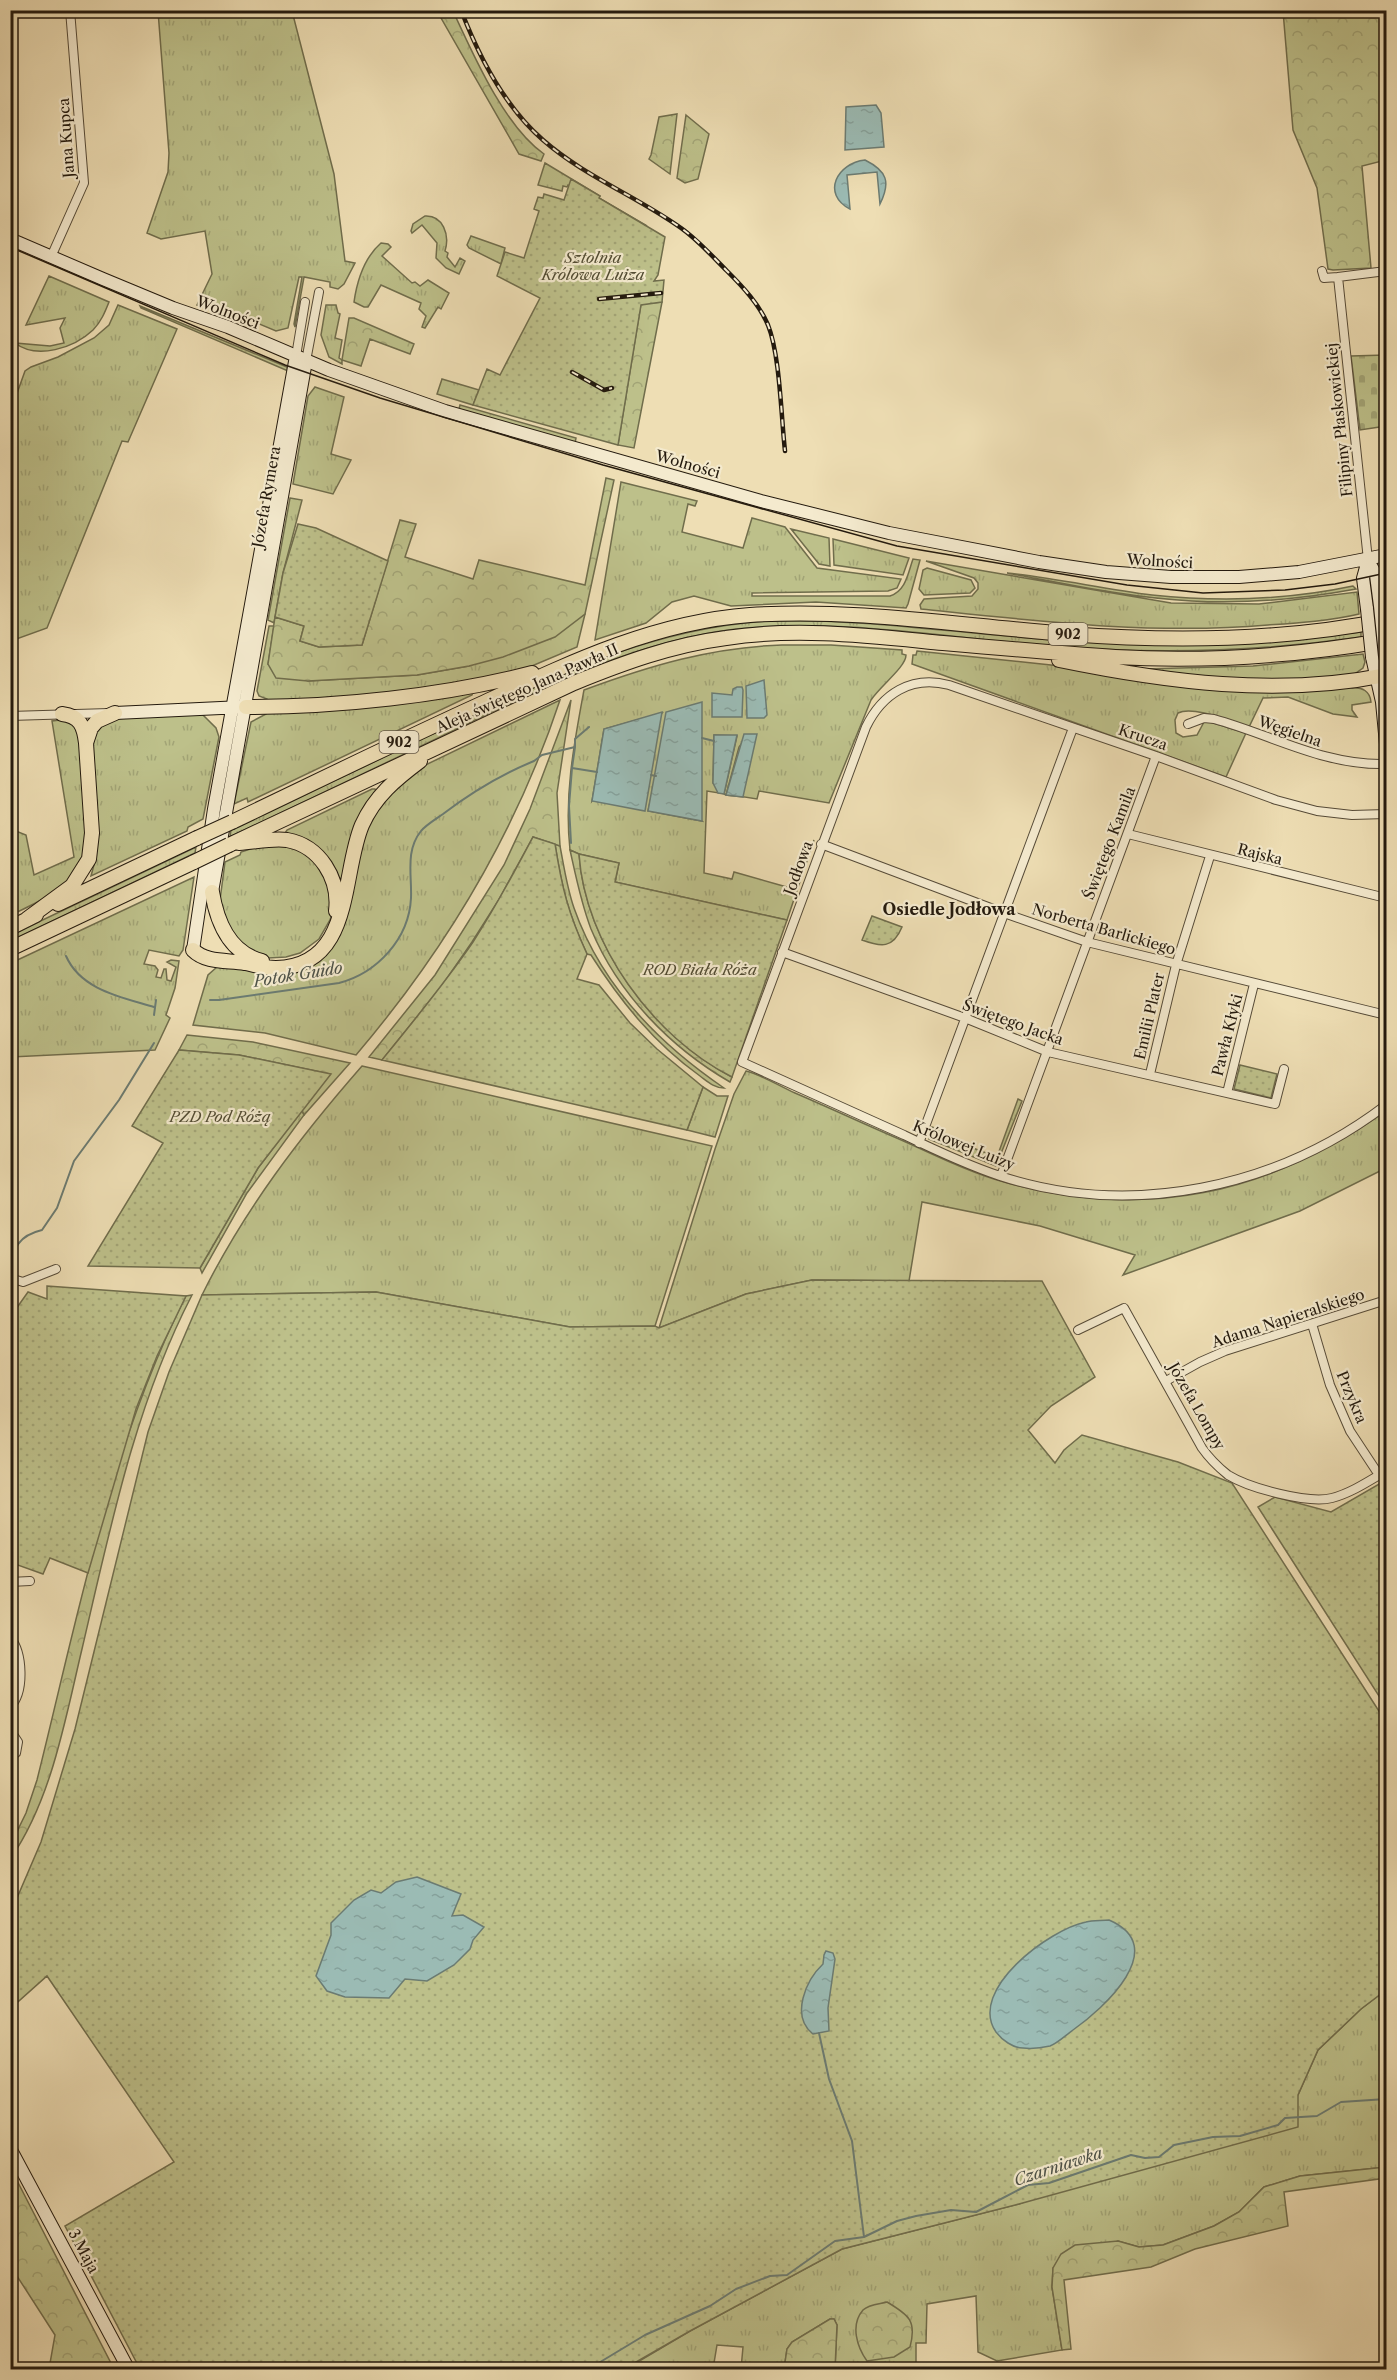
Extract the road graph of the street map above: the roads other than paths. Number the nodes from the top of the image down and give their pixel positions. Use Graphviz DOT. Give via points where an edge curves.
graph roads {
  1 [pos="70,10"];
  2 [pos="10,239"];
  3 [pos="51,257"];
  4 [pos="1322,271"];
  5 [pos="1386,271"];
  6 [pos="1338,277"];
  7 [pos="319,292"];
  8 [pos="305,302"];
  9 [pos="301,358"];
  10 [pos="1386,556"];
  11 [pos="1368,560"];
  12 [pos="1331,567"];
  13 [pos="1376,575"];
  14 [pos="1364,587"];
  15 [pos="1386,620"];
  16 [pos="1386,640"];
  17 [pos="995,648"];
  18 [pos="566,664"];
  19 [pos="1382,676"];
  20 [pos="894,692"];
  21 [pos="240,707"];
  22 [pos="115,713"];
  23 [pos="62,714"];
  24 [pos="10,717"];
  25 [pos="1188,724"];
  26 [pos="1073,728"];
  27 [pos="446,742"];
  28 [pos="86,743"];
  29 [pos="1386,744"];
  30 [pos="1156,756"];
  31 [pos="1386,764"];
  32 [pos="1386,814"];
  33 [pos="1128,834"];
  34 [pos="230,844"];
  35 [pos="821,844"];
  36 [pos="1210,856"];
  37 [pos="213,892"];
  38 [pos="1386,898"];
  39 [pos="1004,913"];
  40 [pos="27,919"];
  41 [pos="10,927"];
  42 [pos="1087,942"];
  43 [pos="10,950"];
  44 [pos="193,950"];
  45 [pos="782,951"];
  46 [pos="1176,965"];
  47 [pos="1254,984"];
  48 [pos="1386,1015"];
  49 [pos="965,1018"];
  50 [pos="1048,1052"];
  51 [pos="742,1062"];
  52 [pos="1284,1069"];
  53 [pos="1150,1074"];
  54 [pos="1227,1093"];
  55 [pos="1386,1105"];
  56 [pos="920,1143"];
  57 [pos="1001,1176"];
  58 [pos="56,1269"];
  59 [pos="10,1278"];
  60 [pos="1386,1300"];
  61 [pos="1312,1324"];
  62 [pos="1078,1330"];
  63 [pos="1167,1381"];
  64 [pos="1383,1473"];
  65 [pos="30,1581"];
  66 [pos="10,1582"];
  67 [pos="10,1637"];
  68 [pos="10,1707"];
  69 [pos="10,1730"];
  70 [pos="10,1758"];
  71 [pos="10,2148"];
  72 [pos="129,2370"];
  1 -- 3 [label="street, Jana Kupca" via="84,183"];
  2 -- 3 [label="street, Wolności"];
  3 -- 9 [label="street, Wolności"];
  4 -- 6 [label="street" via="1324,278"];
  5 -- 6 [label="street"];
  6 -- 11 [label="street, Filipiny Płaskowickiej"];
  7 -- 9 [label="street, Józefa Rymera"];
  8 -- 9 [label="street, Józefa Rymera"];
  9 -- 12 [label="street, Wolności" via="445,411 761,501 939,543 1141,576 1239,577"];
  9 -- 21 [label="street, Józefa Rymera"];
  10 -- 11 [label="street, Wolności"];
  10 -- 13 [label="street"];
  11 -- 12 [label="street, Wolności"];
  11 -- 13 [label="street"];
  11 -- 14 [label="street"];
  12 -- 14 [label="street" via="1353,574"];
  13 -- 19 [label="street, bridge" via="1385,655"];
  14 -- 19 [label="street, bridge" via="1372,657"];
  15 -- 18 [label="main road, Aleja świętego Jana Pawła II / 902" via="1282,634 1173,638 1068,634 849,614 749,615 665,629"];
  16 -- 17 [label="main road, Aleja świętego Jana Pawła II / 902" via="1299,652 1195,658"];
  17 -- 19 [label="main road" via="1220,684 1304,686"];
  17 -- 27 [label="main road, Aleja świętego Jana Pawła II / 902" via="799,632 696,642 622,663"];
  18 -- 21 [label="main road" via="510,679 398,697"];
  18 -- 40 [label="main road, Aleja świętego Jana Pawła II / 902, bridge"];
  19 -- 29 [label="street"];
  20 -- 26 [label="street, Krucza" via="914,683 937,681"];
  20 -- 35 [label="street, Jodłowa" via="882,701 866,727"];
  21 -- 22 [label="street"];
  21 -- 37 [label="street, Józefa Rymera"];
  21 -- 44 [label="street, Józefa Rymera" via="214,809"];
  22 -- 23 [label="street"];
  22 -- 28 [label="main road" via="97,721"];
  23 -- 24 [label="street"];
  23 -- 28 [label="main road" via="80,720"];
  25 -- 31 [label="street, Węgielna" via="1214,719 1315,754"];
  26 -- 30 [label="street, Krucza"];
  26 -- 39 [label="street"];
  27 -- 34 [label="main road, Aleja świętego Jana Pawła II / 902"];
  27 -- 44 [label="main road" via="395,779 367,815 357,840 337,928 322,949 301,962 278,968 204,958"];
  28 -- 40 [label="main road" via="92,833 89,859 72,886"];
  30 -- 32 [label="street, Krucza" via="1317,811"];
  30 -- 33 [label="street, Świętego Kamila"];
  33 -- 36 [label="street, Rajska"];
  33 -- 42 [label="street, Świętego Kamila"];
  34 -- 37 [label="main road" via="286,840 308,848 325,865 335,885 337,907 331,927 318,945 298,957 277,962 256,959 226,935 215,909"];
  34 -- 43 [label="main road, Aleja świętego Jana Pawła II / 902, bridge"];
  35 -- 39 [label="street, Norberta Barlickiego"];
  35 -- 45 [label="street, Jodłowa"];
  36 -- 38 [label="street, Rajska"];
  36 -- 46 [label="street, Emilii Plater"];
  39 -- 42 [label="street, Norberta Barlickiego"];
  39 -- 49 [label="street"];
  40 -- 41 [label="main road, Aleja świętego Jana Pawła II / 902"];
  42 -- 46 [label="street, Norberta Barlickiego"];
  42 -- 50 [label="street, Świętego Kamila"];
  45 -- 49 [label="street, Świętego Jacka"];
  45 -- 51 [label="street, Jodłowa"];
  46 -- 47 [label="street, Norberta Barlickiego"];
  46 -- 53 [label="street, Emilii Plater"];
  47 -- 48 [label="street, Norberta Barlickiego"];
  47 -- 54 [label="street, Pawła Kłyki"];
  49 -- 50 [label="street, Świętego Jacka"];
  49 -- 56 [label="street"];
  50 -- 53 [label="street, Świętego Jacka"];
  50 -- 57 [label="street, Świętego Kamila"];
  51 -- 56 [label="street, Królowej Luizy"];
  52 -- 54 [label="street, Świętego Jacka" via="1275,1104"];
  53 -- 54 [label="street, Świętego Jacka"];
  55 -- 57 [label="street, Królowej Luizy" via="1320,1148 1281,1166 1186,1191 1101,1195 1050,1189"];
  56 -- 57 [label="street, Królowej Luizy"];
  58 -- 59 [label="street" via="23,1282"];
  60 -- 61 [label="street, Adama Napieralskiego"];
  61 -- 63 [label="street, Adama Napieralskiego" via="1225,1351"];
  61 -- 64 [label="street, Przykra" via="1330,1385 1350,1431"];
  62 -- 63 [label="street, Józefa Lompy" via="1124,1308"];
  63 -- 64 [label="street, Józefa Lompy" via="1208,1456 1234,1478 1285,1495 1318,1500 1341,1495"];
  65 -- 66 [label="street"];
  67 -- 68 [label="street" via="18,1651 20,1682 17,1698"];
  69 -- 70 [label="street" via="18,1742 16,1753"];
  71 -- 72 [label="street, 3 Maja"];
}
